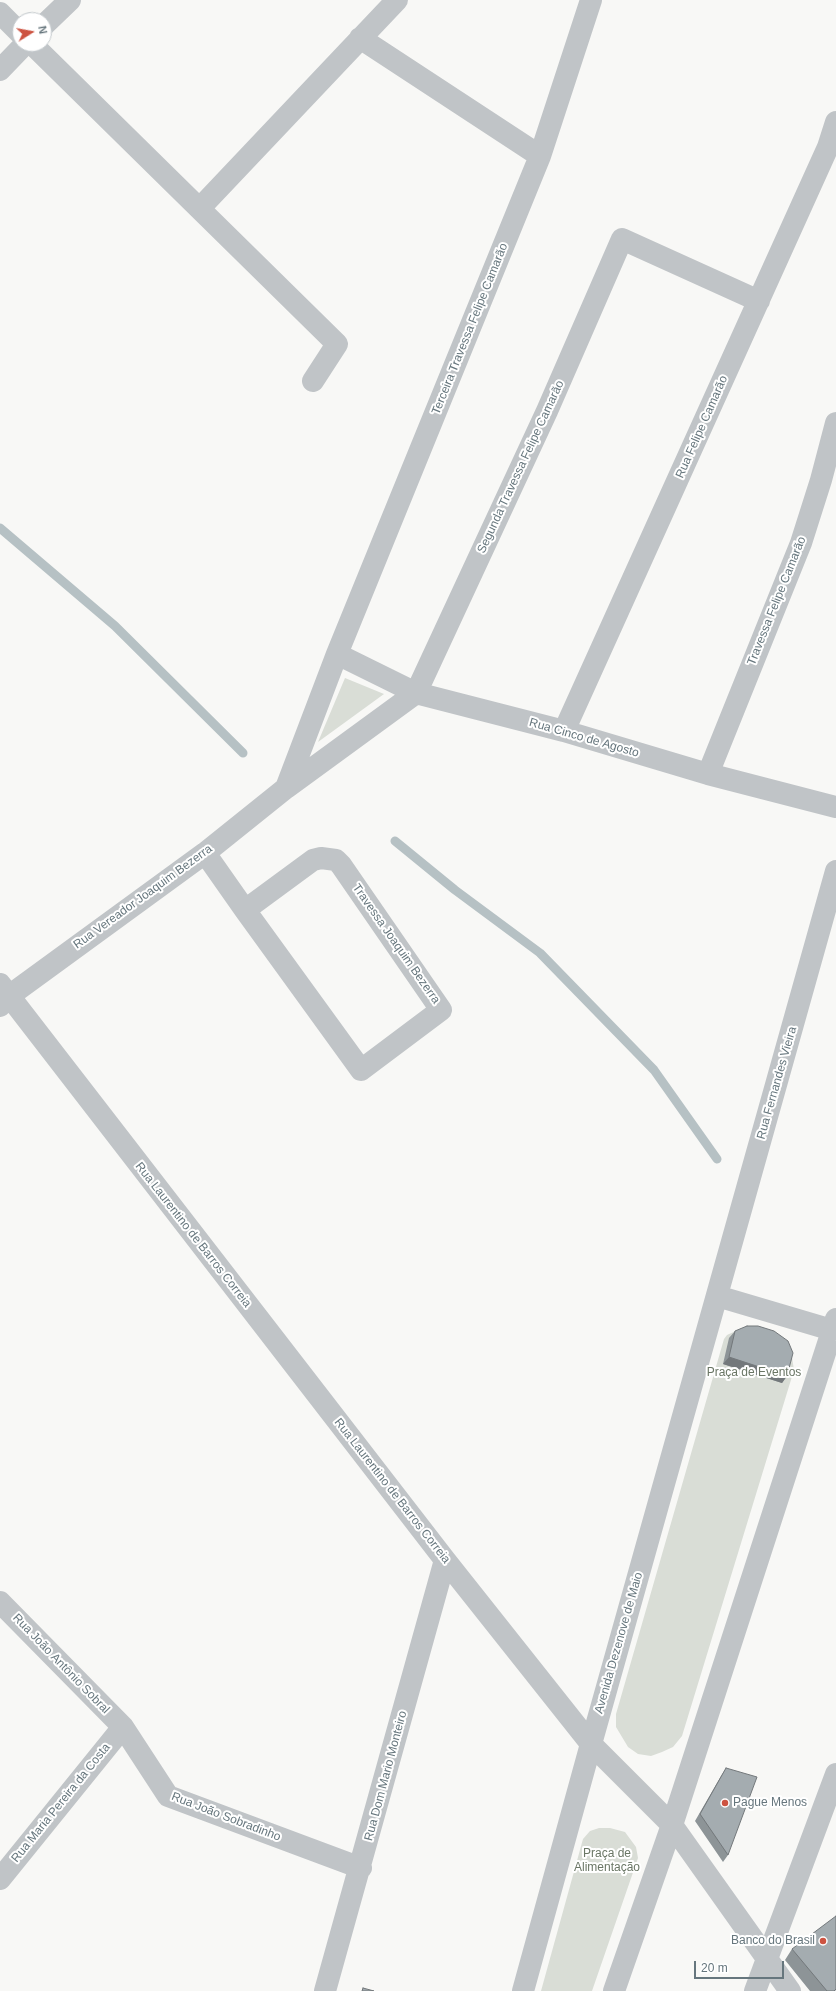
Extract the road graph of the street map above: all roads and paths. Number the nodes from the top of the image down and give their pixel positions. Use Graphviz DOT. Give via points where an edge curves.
graph roads {
  1 [pos="70,0"];
  2 [pos="397,0"];
  3 [pos="591,0"];
  4 [pos="0,13"];
  5 [pos="52,17"];
  6 [pos="12,25"];
  7 [pos="360,38"];
  8 [pos="17,52"];
  9 [pos="40,52"];
  10 [pos="0,70"];
  11 [pos="836,122"];
  12 [pos="832,149"];
  13 [pos="540,156"];
  14 [pos="200,208"];
  15 [pos="759,301"];
  16 [pos="313,381"];
  17 [pos="836,423"];
  18 [pos="337,654"];
  19 [pos="416,693"];
  20 [pos="564,731"];
  21 [pos="708,774"];
  22 [pos="286,788"];
  23 [pos="836,807"];
  24 [pos="205,853"];
  25 [pos="836,871"];
  26 [pos="245,910"];
  27 [pos="3,996"];
  28 [pos="717,1296"];
  29 [pos="834,1325"];
  30 [pos="445,1560"];
  31 [pos="0,1602"];
  32 [pos="123,1727"];
  33 [pos="590,1744"];
  34 [pos="836,1774"];
  35 [pos="672,1825"];
  36 [pos="361,1868"];
  37 [pos="0,1879"];
  38 [pos="766,1959"];
  39 [pos="325,1991"];
  40 [pos="523,1991"];
  41 [pos="614,1991"];
  42 [pos="755,1991"];
  43 [pos="790,1991"];
  1 -- 5 [label="street"];
  2 -- 7 [label="street"];
  3 -- 13 [label="street, Terceira Travessa Felipe Camarão"];
  4 -- 6 [label="street"];
  7 -- 13 [label="street"];
  7 -- 14 [label="street"];
  8 -- 10 [label="street"];
  9 -- 14 [label="street"];
  11 -- 12 [label="street, Rua Felipe Camarão"];
  12 -- 15 [label="street, Rua Felipe Camarão"];
  13 -- 18 [label="street, Terceira Travessa Felipe Camarão"];
  14 -- 16 [label="street" via="337,344"];
  15 -- 19 [label="street, Segunda Travessa Felipe Camarão" via="622,239 547,411"];
  15 -- 20 [label="street, Rua Felipe Camarão"];
  17 -- 21 [label="street, Travessa Felipe Camarão" via="801,543"];
  18 -- 19 [label="street, Rua Cinco de Agosto"];
  18 -- 22 [label="street, Terceira Travessa Felipe Camarão"];
  19 -- 20 [label="street, Rua Cinco de Agosto"];
  19 -- 22 [label="street, Rua Vereador Joaquim Bezerra"];
  20 -- 21 [label="street, Rua Cinco de Agosto"];
  21 -- 23 [label="street, Rua Cinco de Agosto"];
  22 -- 24 [label="street, Rua Vereador Joaquim Bezerra"];
  24 -- 26 [label="street, Travessa Joaquim Bezerra"];
  24 -- 27 [label="street, Rua Vereador Joaquim Bezerra"];
  25 -- 28 [label="street, Rua Fernandes Vieira"];
  26 -- 26 [label="street, Travessa Joaquim Bezerra" via="361,1070 441,1010 336,860 313,860"];
  27 -- 30 [label="street, Rua Laurentino de Barros Correia"];
  28 -- 29 [label="street"];
  28 -- 33 [label="street, Avenida Dezenove de Maio"];
  29 -- 35 [label="street"];
  30 -- 33 [label="street, Rua Laurentino de Barros Correia"];
  30 -- 36 [label="street, Rua Dom Mario Monteiro"];
  31 -- 32 [label="street, Rua João Antônio Sobral"];
  32 -- 36 [label="street, Rua João Sobradinho" via="168,1796"];
  32 -- 37 [label="street, Rua Maria Pereira da Costa"];
  33 -- 35 [label="street, Rua Laurentino de Barros Correia"];
  33 -- 40 [label="street, Avenida Dezenove de Maio"];
  34 -- 38 [label="street"];
  35 -- 38 [label="street, Rua Laurentino de Barros Correia"];
  35 -- 41 [label="street"];
  36 -- 39 [label="street, Rua Dom Mario Monteiro"];
  38 -- 42 [label="street"];
  38 -- 43 [label="street, Rua Laurentino de Barros Correia"];
}
